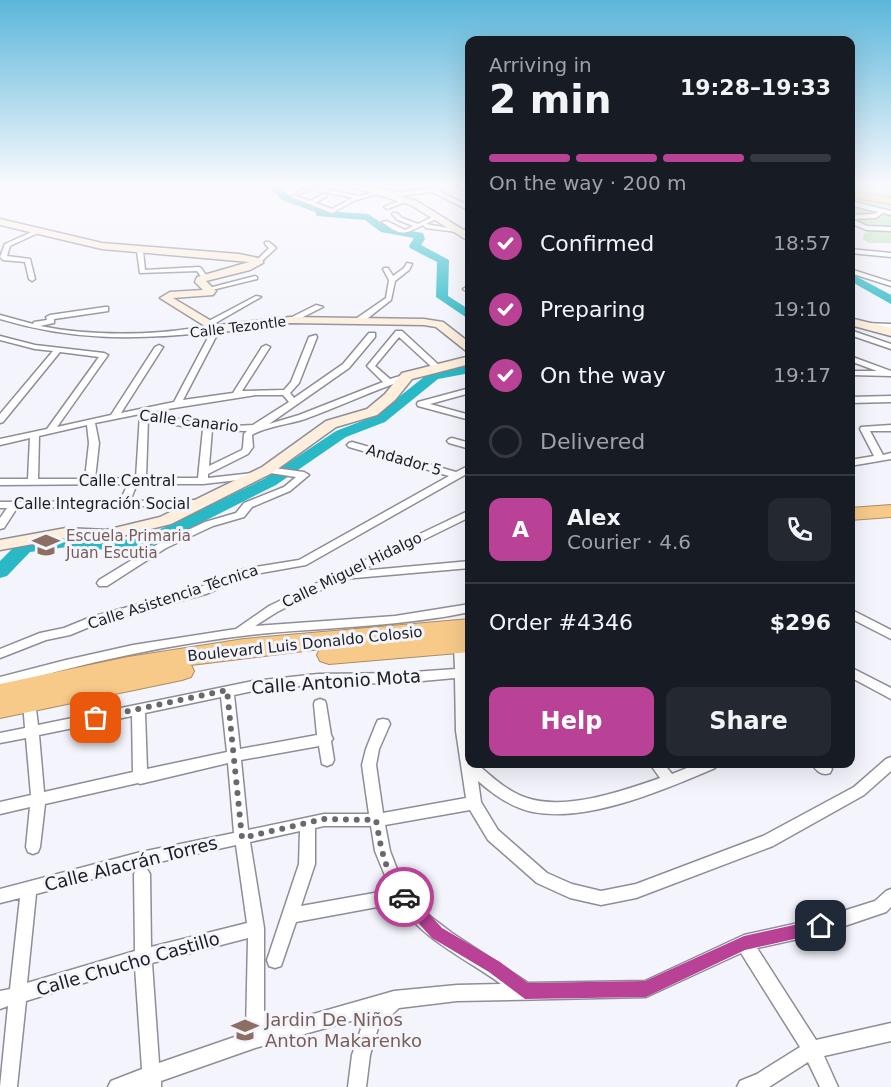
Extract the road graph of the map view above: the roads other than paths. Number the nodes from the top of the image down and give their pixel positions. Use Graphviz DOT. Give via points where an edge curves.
graph roads {
  1 [pos="30,235"];
  2 [pos="49,235"];
  3 [pos="267,243"];
  4 [pos="140,251"];
  5 [pos="855,251"];
  6 [pos="891,255"];
  7 [pos="260,261"];
  8 [pos="409,264"];
  9 [pos="386,269"];
  10 [pos="855,273"];
  11 [pos="255,278"];
  12 [pos="32,279"];
  13 [pos="392,280"];
  14 [pos="207,284"];
  15 [pos="891,284"];
  16 [pos="258,297"];
  17 [pos="319,307"];
  18 [pos="105,309"];
  19 [pos="0,317"];
  20 [pos="290,320"];
  21 [pos="360,320"];
  22 [pos="30,326"];
  23 [pos="213,326"];
  24 [pos="855,327"];
  25 [pos="855,328"];
  26 [pos="889,330"];
  27 [pos="372,335"];
  28 [pos="313,337"];
  29 [pos="0,338"];
  30 [pos="266,346"];
  31 [pos="465,346"];
  32 [pos="159,347"];
  33 [pos="891,347"];
  34 [pos="57,351"];
  35 [pos="855,360"];
  36 [pos="465,361"];
  37 [pos="437,367"];
  38 [pos="855,373"];
  39 [pos="891,374"];
  40 [pos="407,376"];
  41 [pos="388,382"];
  42 [pos="465,391"];
  43 [pos="286,393"];
  44 [pos="236,395"];
  45 [pos="891,399"];
  46 [pos="855,400"];
  47 [pos="293,402"];
  48 [pos="177,404"];
  49 [pos="143,413"];
  50 [pos="465,417"];
  51 [pos="113,418"];
  52 [pos="0,420"];
  53 [pos="91,423"];
  54 [pos="208,426"];
  55 [pos="256,428"];
  56 [pos="891,428"];
  57 [pos="50,431"];
  58 [pos="35,435"];
  59 [pos="452,441"];
  60 [pos="0,442"];
  61 [pos="352,445"];
  62 [pos="465,445"];
  63 [pos="879,456"];
  64 [pos="891,456"];
  65 [pos="855,462"];
  66 [pos="465,470"];
  67 [pos="272,471"];
  68 [pos="456,475"];
  69 [pos="253,476"];
  70 [pos="203,477"];
  71 [pos="33,481"];
  72 [pos="90,481"];
  73 [pos="137,481"];
  74 [pos="0,482"];
  75 [pos="891,502"];
  76 [pos="203,503"];
  77 [pos="124,504"];
  78 [pos="855,504"];
  79 [pos="0,505"];
  80 [pos="14,505"];
  81 [pos="891,511"];
  82 [pos="855,514"];
  83 [pos="465,515"];
  84 [pos="0,526"];
  85 [pos="0,545"];
  86 [pos="465,564"];
  87 [pos="338,577"];
  88 [pos="103,583"];
  89 [pos="465,609"];
  90 [pos="855,616"];
  91 [pos="272,629"];
  92 [pos="237,633"];
  93 [pos="891,635"];
  94 [pos="196,638"];
  95 [pos="347,639"];
  96 [pos="465,641"];
  97 [pos="465,641"];
  98 [pos="0,654"];
  99 [pos="855,676"];
  100 [pos="465,679"];
  101 [pos="227,690"];
  102 [pos="13,692"];
  103 [pos="891,694"];
  104 [pos="320,704"];
  105 [pos="0,708"];
  106 [pos="138,710"];
  107 [pos="383,724"];
  108 [pos="32,730"];
  109 [pos="0,738"];
  110 [pos="326,739"];
  111 [pos="465,743"];
  112 [pos="232,756"];
  113 [pos="327,760"];
  114 [pos="891,763"];
  115 [pos="469,768"];
  116 [pos="474,768"];
  117 [pos="660,768"];
  118 [pos="701,768"];
  119 [pos="140,778"];
  120 [pos="670,781"];
  121 [pos="38,800"];
  122 [pos="474,803"];
  123 [pos="0,808"];
  124 [pos="376,820"];
  125 [pos="308,823"];
  126 [pos="242,838"];
  127 [pos="33,847"];
  128 [pos="142,874"];
  129 [pos="29,889"];
  130 [pos="402,895"];
  131 [pos="0,896"];
  132 [pos="891,896"];
  133 [pos="288,916"];
  134 [pos="256,928"];
  135 [pos="744,944"];
  136 [pos="143,957"];
  137 [pos="275,960"];
  138 [pos="525,991"];
  139 [pos="17,995"];
  140 [pos="0,1000"];
  141 [pos="395,1000"];
  142 [pos="891,1032"];
  143 [pos="255,1038"];
  144 [pos="812,1050"];
  145 [pos="152,1081"];
  146 [pos="8,1087"];
  147 [pos="117,1087"];
  148 [pos="357,1087"];
  149 [pos="746,1087"];
  150 [pos="829,1087"];
  1 -- 12 [label="street" via="7,245 3,258 28,260"];
  2 -- 4 [label="street"];
  3 -- 7 [label="street" via="273,248"];
  4 -- 7 [label="street"];
  4 -- 14 [label="street" via="142,272 199,269"];
  5 -- 6 [label="street"];
  7 -- 14 [label="street"];
  8 -- 13 [label="street"];
  9 -- 13 [label="street"];
  10 -- 15 [label="street"];
  11 -- 14 [label="street"];
  13 -- 21 [label="street" via="389,299"];
  14 -- 23 [label="street" via="209,293 165,298"];
  16 -- 23 [label="street"];
  17 -- 20 [label="street"];
  18 -- 22 [label="street" via="50,316 51,321"];
  19 -- 22 [label="street, Calle Tezontle"];
  20 -- 21 [label="street, Calle Tezontle"];
  20 -- 23 [label="street, Calle Tezontle"];
  21 -- 31 [label="street, Calle Tezontle" via="439,324"];
  22 -- 23 [label="street, Calle Tezontle" via="94,337 156,336"];
  23 -- 48 [label="street"];
  24 -- 26 [label="street"];
  25 -- 33 [label="street"];
  27 -- 47 [label="street" via="346,366"];
  28 -- 43 [label="street" via="295,383"];
  29 -- 34 [label="street"];
  30 -- 44 [label="street"];
  32 -- 51 [label="street"];
  34 -- 52 [label="street"];
  34 -- 57 [label="street" via="104,355"];
  35 -- 39 [label="street"];
  36 -- 37 [label="street"];
  37 -- 40 [label="street"];
  37 -- 41 [label="street" via="399,333 371,366"];
  38 -- 39 [label="street"];
  40 -- 41 [label="street, Calle Canario"];
  40 -- 67 [label="street" via="395,393 372,412 319,431"];
  41 -- 55 [label="street, Calle Canario" via="287,422"];
  42 -- 50 [label="street" via="421,404"];
  43 -- 44 [label="street"];
  43 -- 47 [label="street"];
  44 -- 48 [label="street"];
  45 -- 46 [label="street"];
  47 -- 55 [label="street"];
  48 -- 49 [label="street"];
  49 -- 51 [label="street, Calle Canario"];
  49 -- 54 [label="street, Calle Canario"];
  49 -- 73 [label="street"];
  51 -- 53 [label="street, Calle Canario"];
  53 -- 57 [label="street, Calle Canario"];
  53 -- 72 [label="street" via="94,443"];
  54 -- 55 [label="street, Calle Canario"];
  54 -- 70 [label="street"];
  55 -- 70 [label="street" via="248,434 246,452"];
  56 -- 63 [label="street" via="864,429"];
  57 -- 58 [label="street, Calle Canario"];
  58 -- 60 [label="street, Calle Canario"];
  58 -- 71 [label="street"];
  59 -- 62 [label="street"];
  61 -- 68 [label="street, Andador 5"];
  63 -- 64 [label="street"];
  63 -- 65 [label="street"];
  66 -- 68 [label="street, Calle Asistencia Técnica"];
  67 -- 69 [label="street"];
  67 -- 88 [label="street" via="304,475 287,489 248,505 240,515 209,524 162,546"];
  68 -- 98 [label="street, Calle Asistencia Técnica" via="302,563 248,572 202,591 95,620"];
  69 -- 70 [label="street, Calle Central"];
  69 -- 76 [label="street"];
  70 -- 73 [label="street, Calle Central"];
  71 -- 72 [label="street, Calle Central"];
  71 -- 74 [label="street, Calle Central"];
  72 -- 73 [label="street, Calle Central"];
  73 -- 77 [label="street"];
  75 -- 78 [label="highway"];
  76 -- 77 [label="street, Calle Integración Social"];
  76 -- 85 [label="street" via="165,521 122,532 66,533"];
  77 -- 80 [label="street, Calle Integración Social"];
  79 -- 80 [label="street, Calle Integración Social"];
  80 -- 84 [label="street"];
  81 -- 82 [label="highway"];
  83 -- 87 [label="street, Calle Miguel Hidalgo"];
  86 -- 87 [label="street"];
  87 -- 92 [label="street, Calle Miguel Hidalgo" via="273,609"];
  89 -- 91 [label="street" via="394,620"];
  90 -- 93 [label="street"];
  91 -- 92 [label="street"];
  91 -- 95 [label="highway" via="297,637"];
  92 -- 94 [label="street"];
  94 -- 102 [label="highway" via="187,645 46,678"];
  95 -- 96 [label="highway, Boulevard Luis Donaldo Colosio"];
  95 -- 102 [label="highway, Boulevard Luis Donaldo Colosio" via="244,648 151,662"];
  97 -- 102 [label="highway, Boulevard Luis Donaldo Colosio" via="245,661 127,682"];
  99 -- 103 [label="street"];
  100 -- 101 [label="street, Calle Antonio Mota" via="318,679"];
  100 -- 111 [label="street"];
  101 -- 106 [label="street, Calle Antonio Mota"];
  101 -- 112 [label="street"];
  102 -- 105 [label="highway, Boulevard Luis Donaldo Colosio"];
  102 -- 108 [label="street"];
  104 -- 110 [label="street"];
  106 -- 108 [label="street, Calle Antonio Mota"];
  106 -- 119 [label="street"];
  107 -- 124 [label="street" via="370,759"];
  108 -- 109 [label="street, Calle Antonio Mota"];
  108 -- 121 [label="street"];
  110 -- 112 [label="street"];
  110 -- 113 [label="street"];
  112 -- 119 [label="street"];
  112 -- 126 [label="street"];
  114 -- 122 [label="street" via="859,791 768,841 636,891 601,898 570,891 542,878 494,835"];
  115 -- 122 [label="street"];
  116 -- 120 [label="street" via="503,794 533,806 569,809"];
  117 -- 120 [label="street"];
  118 -- 120 [label="street"];
  119 -- 121 [label="street"];
  121 -- 123 [label="street"];
  121 -- 127 [label="street"];
  122 -- 124 [label="street, Calle Alacrán Torres"];
  124 -- 125 [label="street, Calle Alacrán Torres" via="324,819"];
  124 -- 130 [label="street" via="383,859"];
  125 -- 126 [label="street, Calle Alacrán Torres"];
  125 -- 133 [label="street" via="307,864"];
  126 -- 129 [label="street, Calle Alacrán Torres" via="141,859"];
  126 -- 134 [label="street"];
  128 -- 136 [label="street"];
  129 -- 131 [label="street, Calle Alacrán Torres"];
  129 -- 139 [label="street"];
  130 -- 133 [label="street"];
  130 -- 138 [label="street" via="437,933"];
  132 -- 135 [label="street" via="880,907 831,923"];
  133 -- 137 [label="street"];
  134 -- 136 [label="street, Calle Chucho Castillo"];
  134 -- 143 [label="street"];
  135 -- 138 [label="street" via="646,989"];
  135 -- 144 [label="street"];
  136 -- 139 [label="street, Calle Chucho Castillo"];
  136 -- 145 [label="street"];
  138 -- 141 [label="street"];
  139 -- 140 [label="street, Calle Chucho Castillo"];
  139 -- 146 [label="street"];
  141 -- 143 [label="street"];
  141 -- 148 [label="street" via="371,1023"];
  142 -- 144 [label="street"];
  143 -- 145 [label="street"];
  144 -- 149 [label="street"];
  144 -- 150 [label="street"];
  145 -- 147 [label="street"];
}
